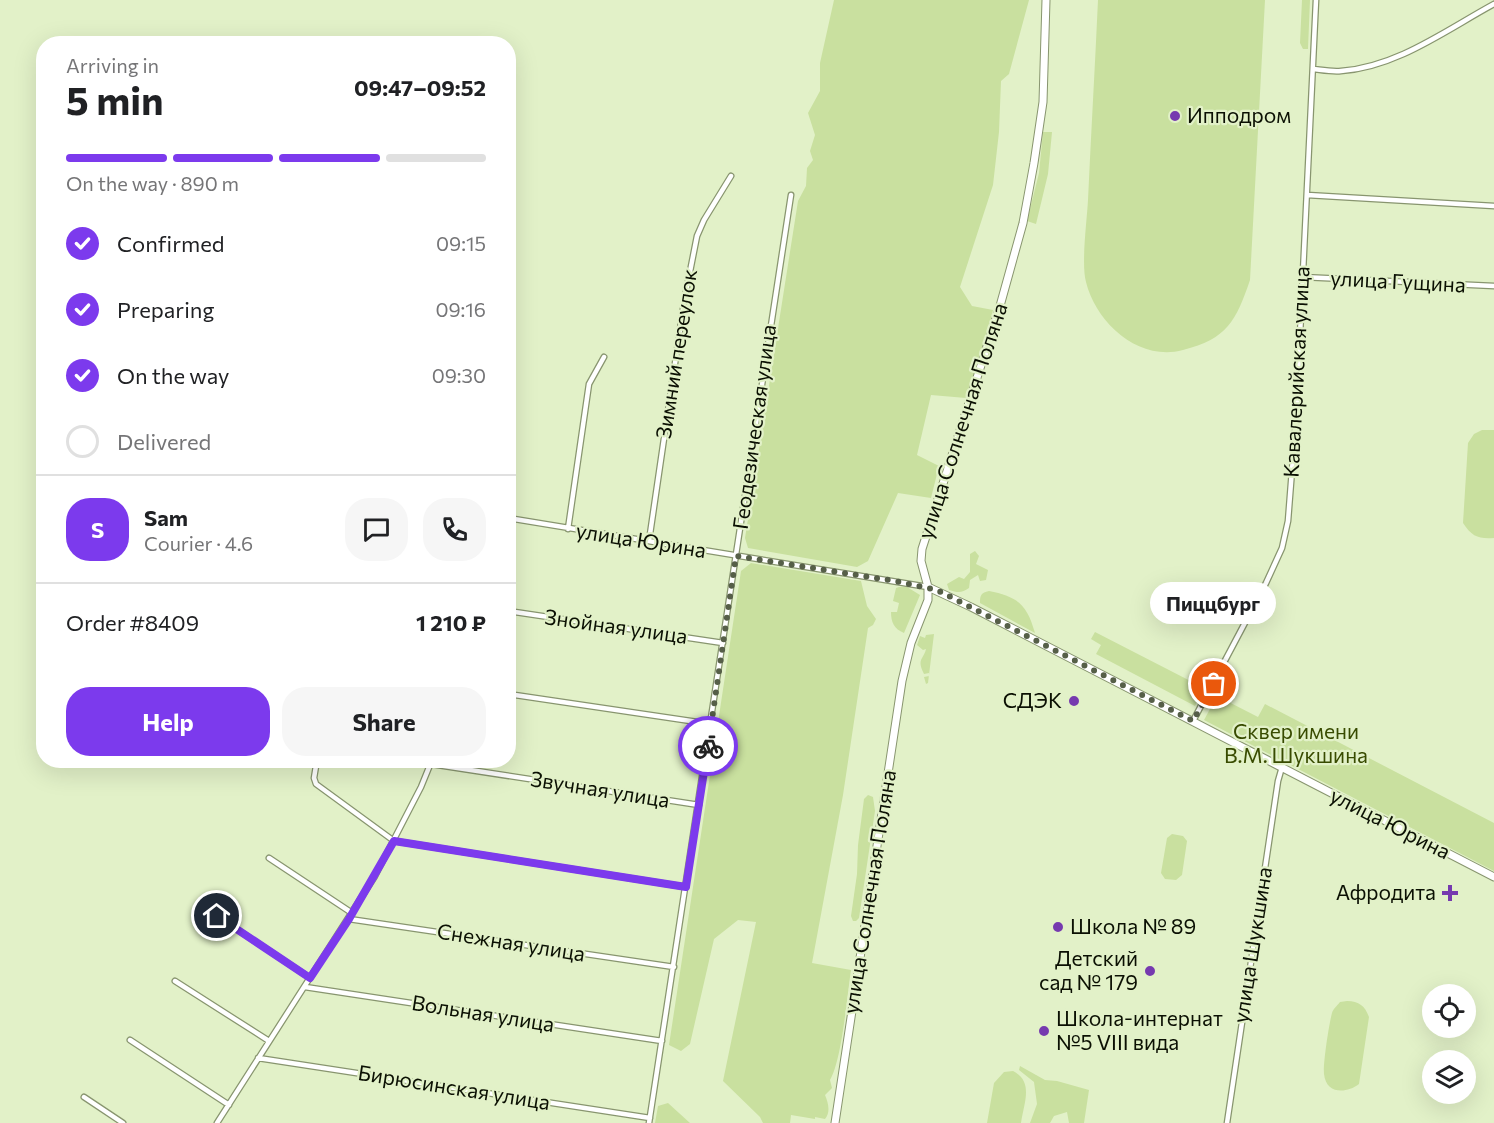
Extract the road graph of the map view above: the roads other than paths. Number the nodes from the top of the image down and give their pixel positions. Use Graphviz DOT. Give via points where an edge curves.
graph roads {
  1 [pos="1046,0"];
  2 [pos="1316,0"];
  3 [pos="1494,4"];
  4 [pos="1313,69"];
  5 [pos="731,176"];
  6 [pos="791,195"];
  7 [pos="1307,195"];
  8 [pos="1494,206"];
  9 [pos="1302,277"];
  10 [pos="1494,286"];
  11 [pos="604,357"];
  12 [pos="516,519"];
  13 [pos="568,529"];
  14 [pos="649,541"];
  15 [pos="736,556"];
  16 [pos="928,587"];
  17 [pos="516,612"];
  18 [pos="723,643"];
  19 [pos="516,695"];
  20 [pos="1193,721"];
  21 [pos="711,724"];
  22 [pos="316,768"];
  23 [pos="428,768"];
  24 [pos="468,768"];
  25 [pos="1282,768"];
  26 [pos="699,805"];
  27 [pos="394,841"];
  28 [pos="269,858"];
  29 [pos="1494,877"];
  30 [pos="686,887"];
  31 [pos="352,913"];
  32 [pos="217,916"];
  33 [pos="349,919"];
  34 [pos="674,968"];
  35 [pos="310,978"];
  36 [pos="175,981"];
  37 [pos="305,987"];
  38 [pos="130,1040"];
  39 [pos="269,1041"];
  40 [pos="662,1041"];
  41 [pos="258,1058"];
  42 [pos="84,1097"];
  43 [pos="228,1105"];
  44 [pos="650,1120"];
  45 [pos="123,1123"];
  46 [pos="217,1123"];
  47 [pos="835,1123"];
  48 [pos="1227,1123"];
  1 -- 16 [label="street, улица Солнечная Поляна" via="1042,102 1023,224 922,549 922,571"];
  2 -- 4 [label="street, Кавалерийская улица"];
  3 -- 4 [label="street" via="1406,53 1376,64 1341,71"];
  4 -- 7 [label="street, Кавалерийская улица"];
  5 -- 14 [label="street, Зимний переулок" via="697,236"];
  6 -- 15 [label="street, Геодезическая улица"];
  7 -- 8 [label="street"];
  7 -- 9 [label="street, Кавалерийская улица"];
  9 -- 10 [label="street, улица Гущина"];
  9 -- 20 [label="street, Кавалерийская улица" via="1296,419 1284,541"];
  11 -- 13 [label="street" via="589,384"];
  12 -- 13 [label="street, улица Юрина"];
  13 -- 14 [label="street, улица Юрина"];
  14 -- 15 [label="street, улица Юрина"];
  15 -- 16 [label="street, улица Юрина"];
  15 -- 18 [label="street, Геодезическая улица"];
  16 -- 20 [label="street, улица Юрина"];
  16 -- 47 [label="street, улица Солнечная Поляна" via="928,600 911,643 900,692"];
  17 -- 18 [label="street, Знойная улица"];
  18 -- 21 [label="street, Геодезическая улица"];
  19 -- 21 [label="street"];
  20 -- 25 [label="street, улица Юрина"];
  21 -- 26 [label="street, Геодезическая улица"];
  22 -- 27 [label="street" via="316,784"];
  23 -- 27 [label="street"];
  24 -- 26 [label="street, Звучная улица"];
  25 -- 29 [label="street, улица Юрина"];
  25 -- 48 [label="street, улица Шукшина"];
  26 -- 30 [label="street, Геодезическая улица"];
  27 -- 30 [label="street"];
  27 -- 31 [label="street"];
  28 -- 31 [label="street"];
  30 -- 34 [label="street, Геодезическая улица"];
  31 -- 33 [label="street"];
  32 -- 35 [label="street"];
  33 -- 34 [label="street, Снежная улица"];
  33 -- 35 [label="street"];
  34 -- 40 [label="street, Геодезическая улица"];
  35 -- 37 [label="street"];
  36 -- 39 [label="street"];
  37 -- 39 [label="street"];
  37 -- 40 [label="street, Вольная улица"];
  38 -- 43 [label="street"];
  39 -- 41 [label="street"];
  40 -- 44 [label="street, Геодезическая улица"];
  41 -- 43 [label="street"];
  41 -- 44 [label="street, Бирюсинская улица"];
  42 -- 45 [label="street"];
  43 -- 46 [label="street"];
}
